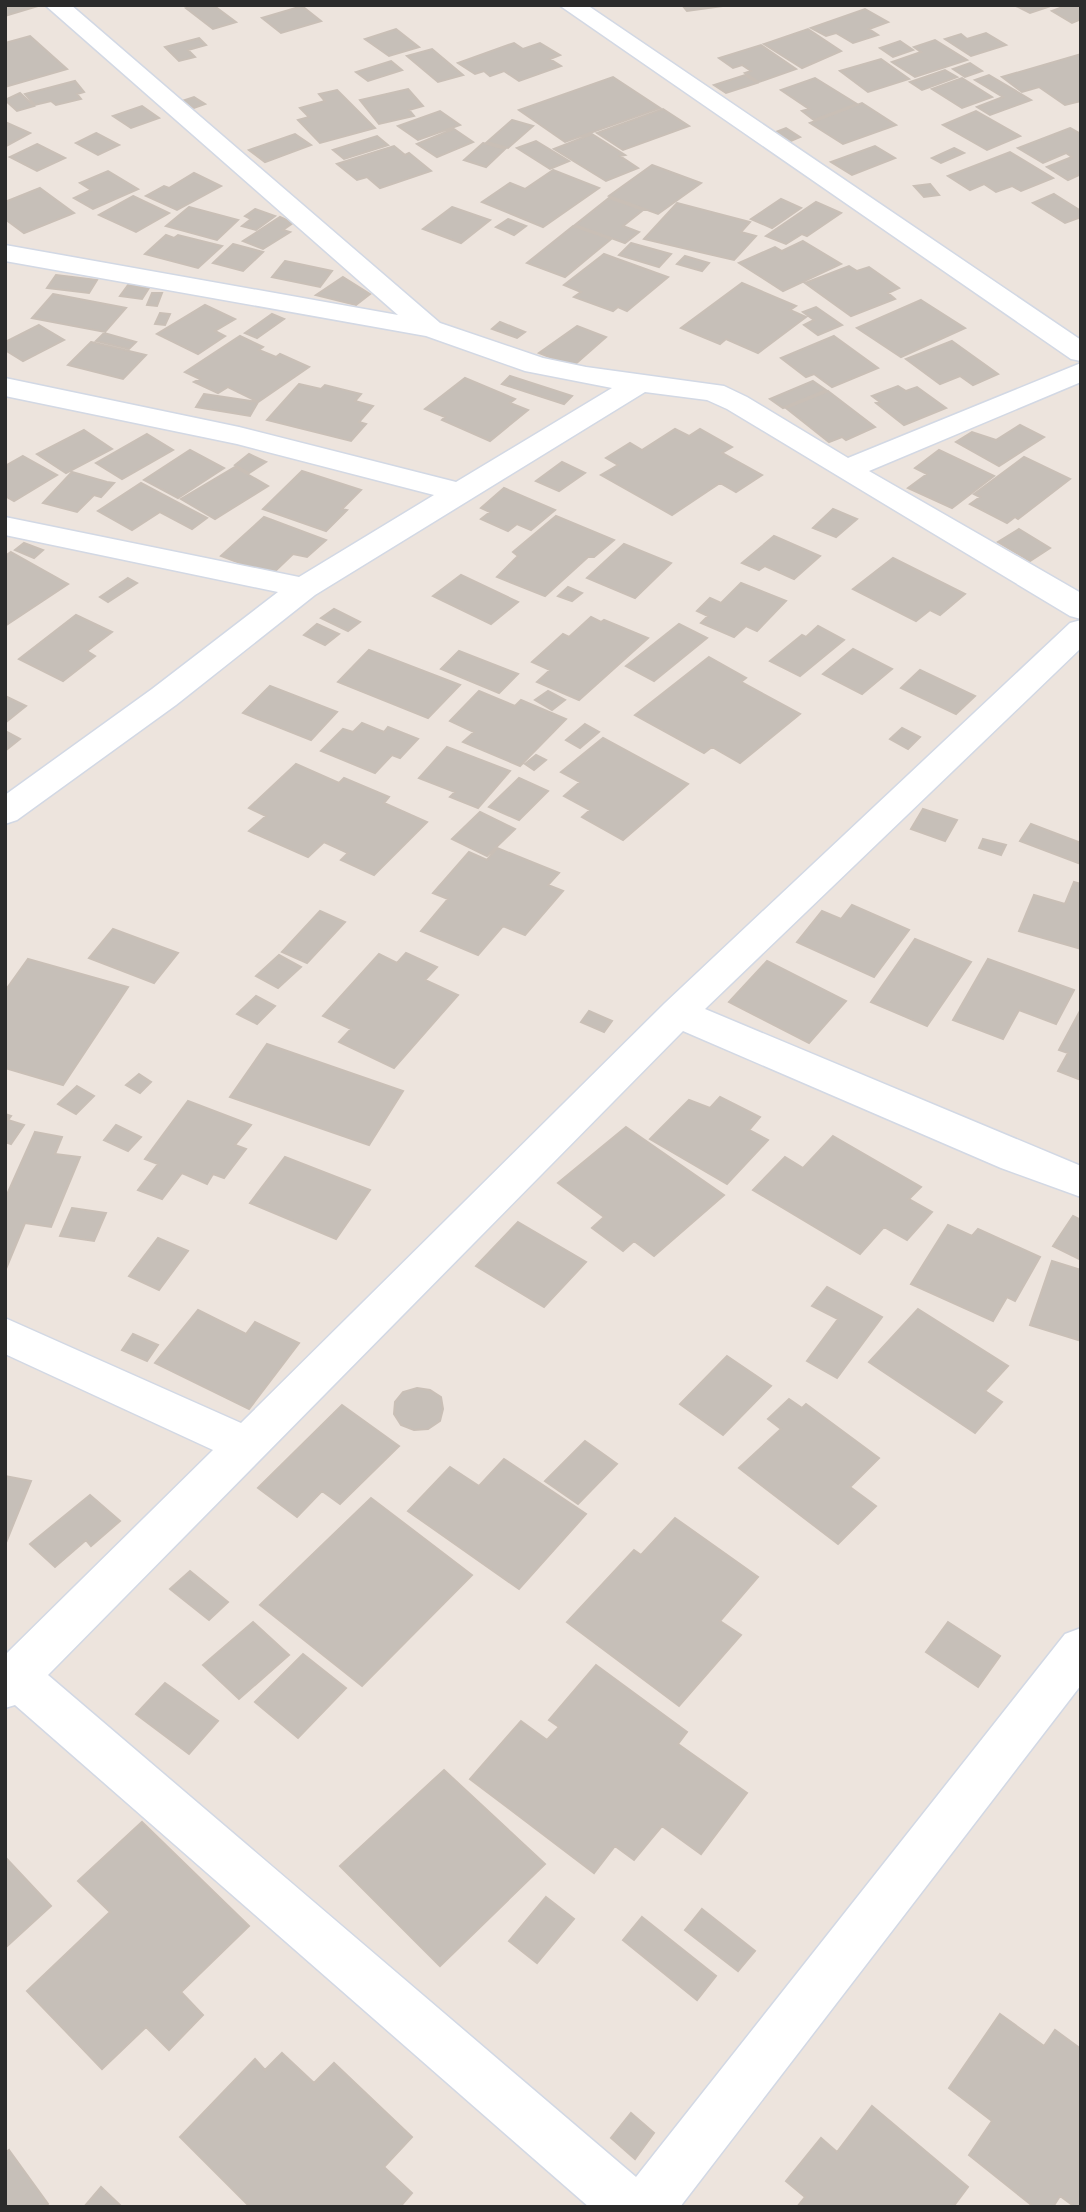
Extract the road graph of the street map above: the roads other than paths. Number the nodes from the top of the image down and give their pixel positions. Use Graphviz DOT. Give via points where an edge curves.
graph roads {
  1 [pos="57,5"];
  2 [pos="571,5"];
  3 [pos="5,253"];
  4 [pos="432,329"];
  5 [pos="1081,353"];
  6 [pos="1081,372"];
  7 [pos="640,383"];
  8 [pos="5,387"];
  9 [pos="846,470"];
  10 [pos="461,492"];
  11 [pos="5,526"];
  12 [pos="304,588"];
  13 [pos="1081,610"];
  14 [pos="1081,630"];
  15 [pos="5,812"];
  16 [pos="678,1013"];
  17 [pos="1081,1182"];
  18 [pos="5,1335"];
  19 [pos="248,1446"];
  20 [pos="1081,1649"];
  21 [pos="11,1682"];
  22 [pos="630,2207"];
  23 [pos="646,2207"];
  1 -- 4 [label="street"];
  2 -- 5 [label="street"];
  3 -- 4 [label="street"];
  4 -- 7 [label="street" via="535,365"];
  6 -- 9 [label="street"];
  7 -- 9 [label="street" via="714,392"];
  7 -- 10 [label="street"];
  8 -- 10 [label="street" via="239,436"];
  9 -- 13 [label="street"];
  10 -- 12 [label="street"];
  11 -- 12 [label="street"];
  12 -- 15 [label="street"];
  14 -- 16 [label="street"];
  16 -- 17 [label="street"];
  16 -- 19 [label="street"];
  18 -- 19 [label="street"];
  19 -- 21 [label="street"];
  20 -- 23 [label="street"];
  21 -- 22 [label="street"];
}
